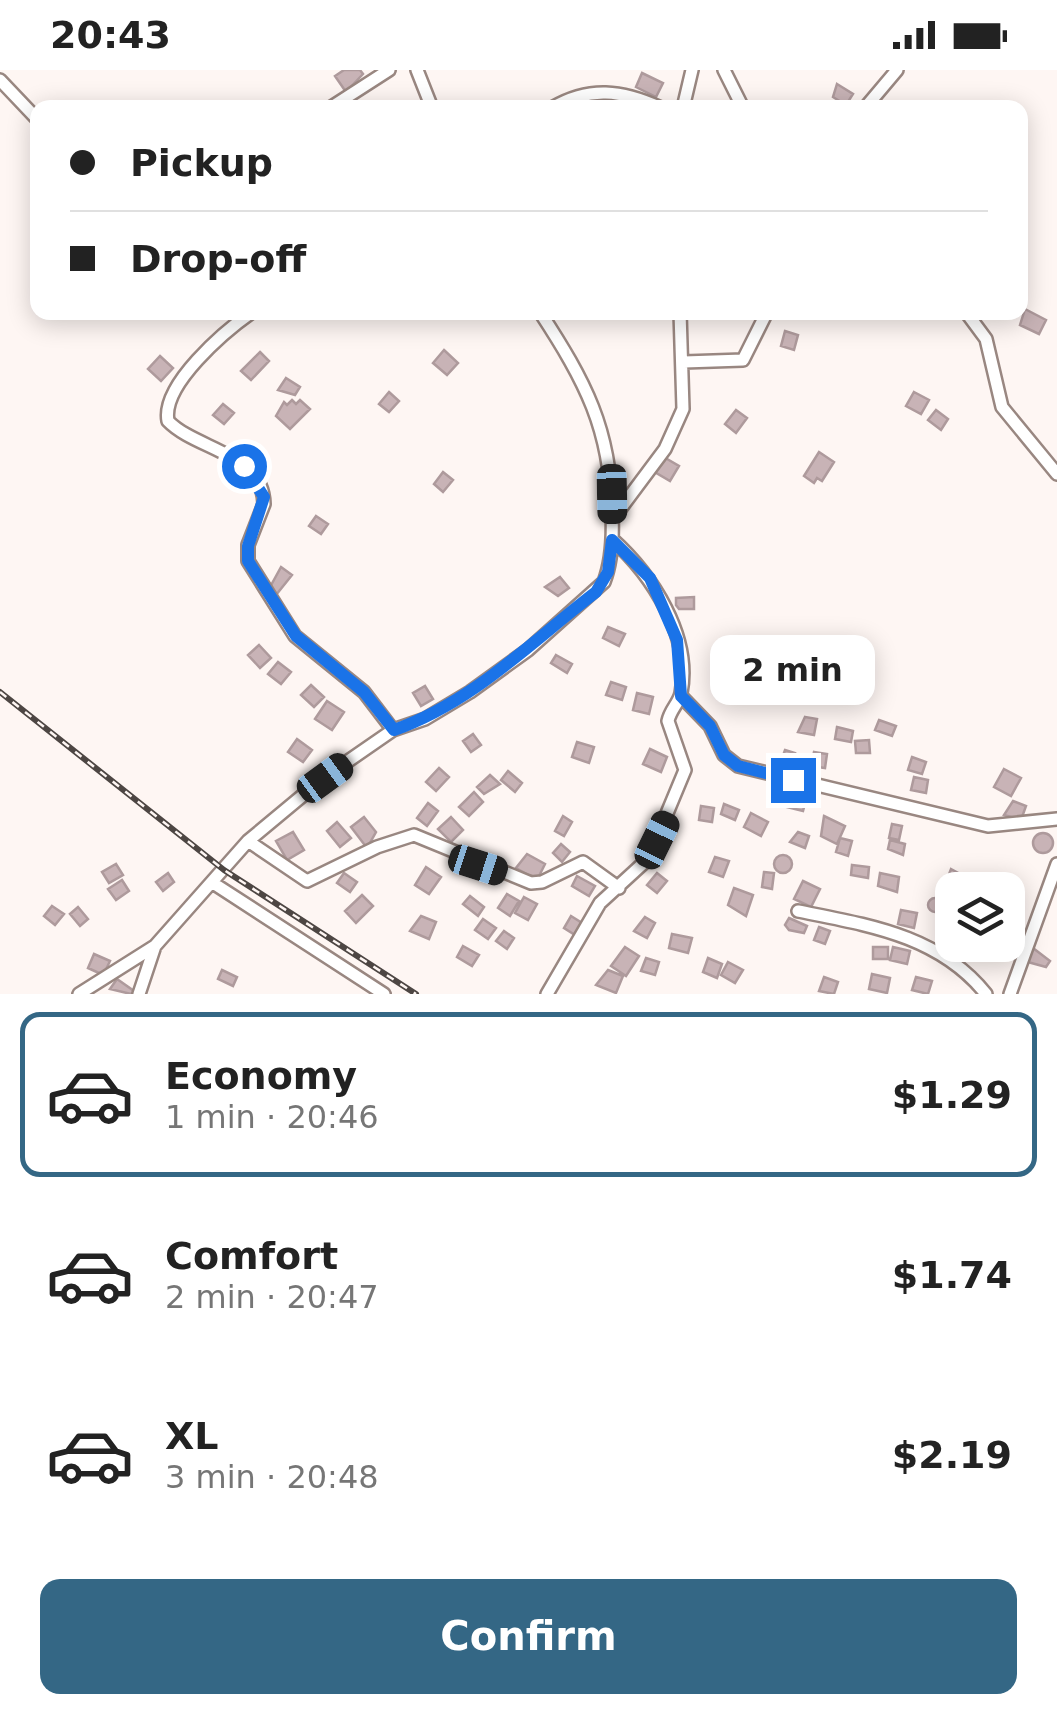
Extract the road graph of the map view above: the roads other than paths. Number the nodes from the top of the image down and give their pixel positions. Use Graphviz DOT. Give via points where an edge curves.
graph roads {
  1 [pos="389,70"];
  2 [pos="417,70"];
  3 [pos="692,70"];
  4 [pos="724,70"];
  5 [pos="896,70"];
  6 [pos="0,80"];
  7 [pos="342,100"];
  8 [pos="429,100"];
  9 [pos="569,100"];
  10 [pos="638,100"];
  11 [pos="683,100"];
  12 [pos="738,100"];
  13 [pos="872,100"];
  14 [pos="30,112"];
  15 [pos="243,320"];
  16 [pos="544,320"];
  17 [pos="681,320"];
  18 [pos="763,320"];
  19 [pos="972,320"];
  20 [pos="684,362"];
  21 [pos="1057,474"];
  22 [pos="612,520"];
  23 [pos="612,540"];
  24 [pos="681,696"];
  25 [pos="394,730"];
  26 [pos="1057,819"];
  27 [pos="248,841"];
  28 [pos="1057,864"];
  29 [pos="212,884"];
  30 [pos="619,888"];
  31 [pos="798,911"];
  32 [pos="155,946"];
  33 [pos="78,994"];
  34 [pos="139,994"];
  35 [pos="384,994"];
  36 [pos="548,994"];
  37 [pos="986,994"];
  38 [pos="1010,994"];
  1 -- 7 [label="street"];
  2 -- 8 [label="street"];
  3 -- 11 [label="street"];
  4 -- 12 [label="street"];
  5 -- 13 [label="street"];
  6 -- 14 [label="street"];
  9 -- 10 [label="street" via="617,92"];
  15 -- 25 [label="street" via="182,378 168,403 168,421 256,478 264,504 248,561 296,636 364,692"];
  16 -- 22 [label="street" via="601,422"];
  17 -- 20 [label="street"];
  18 -- 20 [label="street" via="745,359"];
  19 -- 21 [label="street" via="986,339 1002,406"];
  20 -- 22 [label="street" via="679,420"];
  22 -- 23 [label="street"];
  23 -- 24 [label="street" via="650,578 666,613 677,640"];
  23 -- 25 [label="street" via="608,572 596,592 470,692"];
  24 -- 26 [label="street" via="710,726 730,762 751,770 988,826"];
  24 -- 30 [label="street" via="668,721 685,770 682,787 648,859"];
  25 -- 27 [label="street"];
  27 -- 29 [label="street"];
  27 -- 30 [label="street" via="308,882 414,835 531,882 583,862"];
  28 -- 38 [label="street"];
  29 -- 32 [label="street"];
  29 -- 35 [label="street"];
  30 -- 36 [label="street" via="600,903"];
  31 -- 37 [label="street" via="916,940 958,966"];
  32 -- 33 [label="street"];
  32 -- 34 [label="street"];
}
